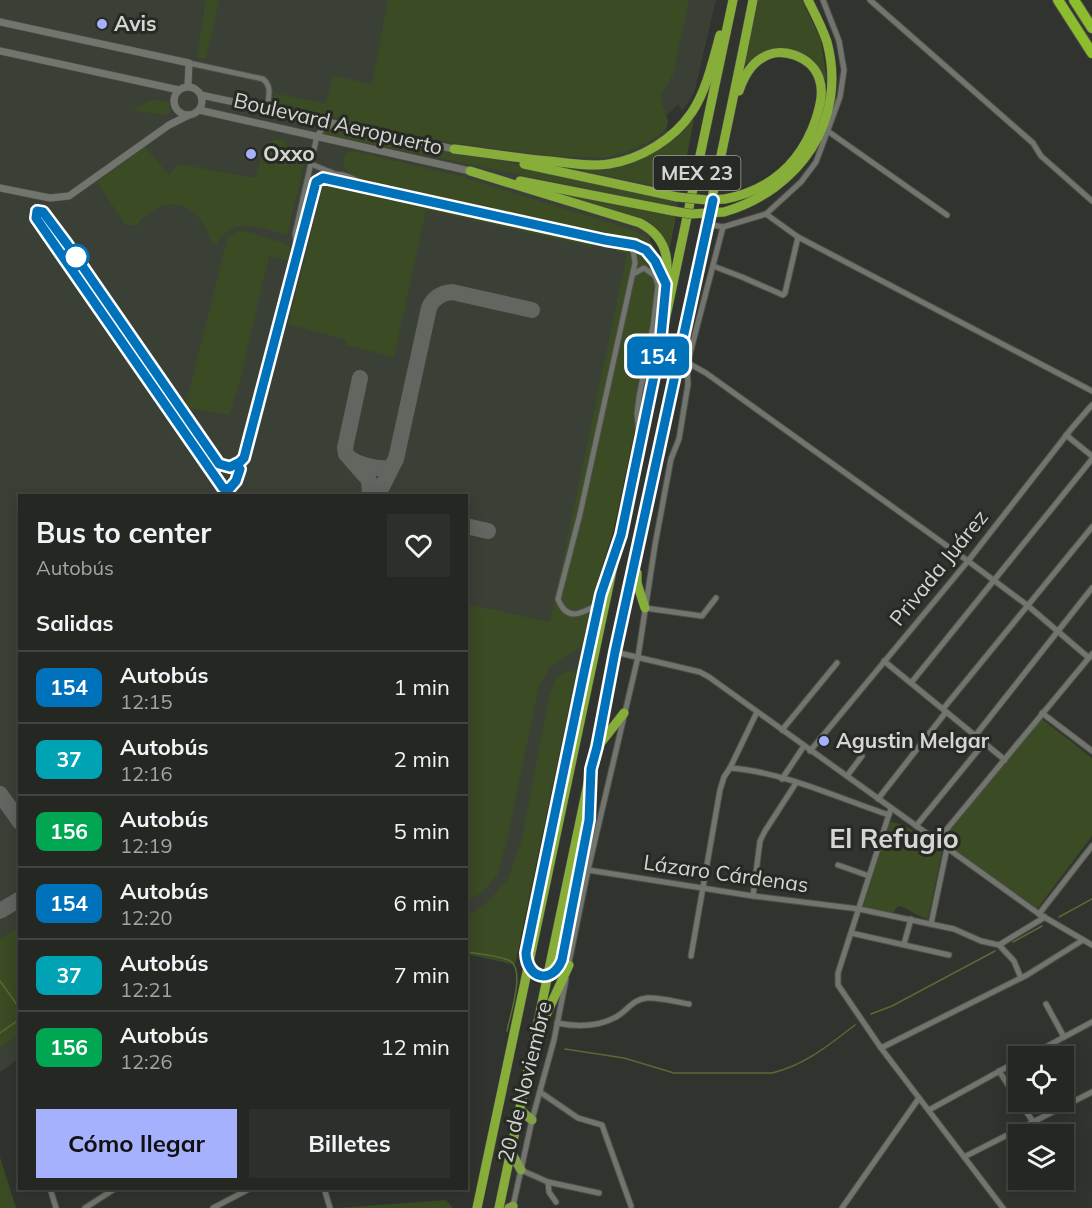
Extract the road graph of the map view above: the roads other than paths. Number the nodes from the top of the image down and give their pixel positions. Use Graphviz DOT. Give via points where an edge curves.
graph roads {
  1 [pos="732,0"];
  2 [pos="753,0"];
  3 [pos="808,0"];
  4 [pos="823,0"];
  5 [pos="870,0"];
  6 [pos="1058,0"];
  7 [pos="1074,0"];
  8 [pos="0,22"];
  9 [pos="1092,28"];
  10 [pos="0,51"];
  11 [pos="1092,53"];
  12 [pos="189,63"];
  13 [pos="188,86"];
  14 [pos="179,90"];
  15 [pos="201,95"];
  16 [pos="199,110"];
  17 [pos="267,110"];
  18 [pos="189,115"];
  19 [pos="729,119"];
  20 [pos="829,132"];
  21 [pos="317,136"];
  22 [pos="418,142"];
  23 [pos="454,149"];
  24 [pos="311,164"];
  25 [pos="470,171"];
  26 [pos="334,173"];
  27 [pos="323,178"];
  28 [pos="316,182"];
  29 [pos="306,186"];
  30 [pos="0,188"];
  31 [pos="370,188"];
  32 [pos="1092,201"];
  33 [pos="766,214"];
  34 [pos="947,215"];
  35 [pos="707,224"];
  36 [pos="723,227"];
  37 [pos="798,237"];
  38 [pos="628,243"];
  39 [pos="297,255"];
  40 [pos="713,266"];
  41 [pos="632,275"];
  42 [pos="666,284"];
  43 [pos="660,347"];
  44 [pos="688,363"];
  45 [pos="1092,391"];
  46 [pos="1092,405"];
  47 [pos="1066,435"];
  48 [pos="640,443"];
  49 [pos="244,458"];
  50 [pos="1092,458"];
  51 [pos="1092,527"];
  52 [pos="621,535"];
  53 [pos="637,552"];
  54 [pos="968,561"];
  55 [pos="994,580"];
  56 [pos="1092,588"];
  57 [pos="716,598"];
  58 [pos="599,604"];
  59 [pos="1027,605"];
  60 [pos="645,608"];
  61 [pos="1057,631"];
  62 [pos="615,652"];
  63 [pos="1090,656"];
  64 [pos="638,657"];
  65 [pos="884,661"];
  66 [pos="837,663"];
  67 [pos="910,683"];
  68 [pos="944,710"];
  69 [pos="757,712"];
  70 [pos="624,713"];
  71 [pos="1042,713"];
  72 [pos="782,730"];
  73 [pos="975,736"];
  74 [pos="984,743"];
  75 [pos="804,746"];
  76 [pos="597,747"];
  77 [pos="810,751"];
  78 [pos="1092,751"];
  79 [pos="862,756"];
  80 [pos="1005,760"];
  81 [pos="730,768"];
  82 [pos="591,769"];
  83 [pos="847,777"];
  84 [pos="782,779"];
  85 [pos="796,783"];
  86 [pos="878,799"];
  87 [pos="891,808"];
  88 [pos="889,815"];
  89 [pos="916,826"];
  90 [pos="937,841"];
  91 [pos="1092,846"];
  92 [pos="947,848"];
  93 [pos="838,865"];
  94 [pos="588,870"];
  95 [pos="869,876"];
  96 [pos="702,888"];
  97 [pos="753,896"];
  98 [pos="859,909"];
  99 [pos="1042,916"];
  100 [pos="911,919"];
  101 [pos="932,924"];
  102 [pos="851,933"];
  103 [pos="1083,940"];
  104 [pos="904,944"];
  105 [pos="999,945"];
  106 [pos="1092,945"];
  107 [pos="950,955"];
  108 [pos="691,956"];
  109 [pos="569,965"];
  110 [pos="1021,978"];
  111 [pos="689,1004"];
  112 [pos="1046,1004"];
  113 [pos="1092,1022"];
  114 [pos="557,1023"];
  115 [pos="1064,1037"];
  116 [pos="533,1042"];
  117 [pos="1047,1046"];
  118 [pos="881,1048"];
  119 [pos="1008,1066"];
  120 [pos="999,1071"];
  121 [pos="1008,1084"];
  122 [pos="540,1092"];
  123 [pos="1092,1092"];
  124 [pos="920,1098"];
  125 [pos="520,1110"];
  126 [pos="929,1110"];
  127 [pos="1027,1112"];
  128 [pos="532,1120"];
  129 [pos="1034,1123"];
  130 [pos="511,1152"];
  131 [pos="963,1157"];
  132 [pos="521,1170"];
  133 [pos="548,1182"];
  134 [pos="51,1190"];
  135 [pos="113,1190"];
  136 [pos="247,1190"];
  137 [pos="325,1190"];
  138 [pos="598,1193"];
  139 [pos="556,1202"];
  140 [pos="631,1206"];
  141 [pos="511,1207"];
  142 [pos="56,1208"];
  143 [pos="85,1208"];
  144 [pos="213,1208"];
  145 [pos="330,1208"];
  146 [pos="477,1208"];
  147 [pos="499,1208"];
  148 [pos="842,1208"];
  149 [pos="1003,1208"];
  1 -- 23 [label="highway" via="701,96 682,125 660,144 608,165"];
  1 -- 43 [label="highway, MEX 23"];
  2 -- 19 [label="highway, MEX 23"];
  3 -- 25 [label="highway, bridge" via="830,58 831,93 819,135 804,160 762,198 724,212 691,214"];
  4 -- 20 [label="street" via="839,41 844,70"];
  5 -- 32 [label="street" via="1033,143 1041,156"];
  6 -- 11 [label="highway"];
  7 -- 9 [label="highway"];
  8 -- 12 [label="street"];
  10 -- 14 [label="street"];
  12 -- 13 [label="street"];
  12 -- 17 [label="street" via="263,79 270,90"];
  13 -- 14 [label="street"];
  13 -- 15 [label="street"];
  14 -- 18 [label="street" via="175,105"];
  15 -- 16 [label="street"];
  15 -- 17 [label="street, Boulevard Aeropuerto"];
  16 -- 18 [label="street"];
  16 -- 21 [label="street, Boulevard Aeropuerto"];
  17 -- 22 [label="street, Boulevard Aeropuerto"];
  18 -- 30 [label="street" via="69,196 43,197"];
  19 -- 23 [label="highway, bridge" via="748,71 762,57 790,54 808,62 819,77 819,110 797,157 767,184 725,199 676,197"];
  19 -- 35 [label="highway, MEX 23"];
  20 -- 33 [label="street" via="808,174"];
  20 -- 34 [label="street"];
  21 -- 22 [label="street" via="328,126"];
  21 -- 24 [label="street"];
  21 -- 25 [label="street, Boulevard Aeropuerto"];
  22 -- 23 [label="street, Boulevard Aeropuerto"];
  24 -- 26 [label="street"];
  24 -- 29 [label="street"];
  25 -- 42 [label="highway" via="649,228 666,254"];
  26 -- 27 [label="street"];
  26 -- 31 [label="street"];
  27 -- 28 [label="street"];
  27 -- 31 [label="street"];
  28 -- 29 [label="street"];
  28 -- 39 [label="street"];
  29 -- 39 [label="street" via="294,239"];
  31 -- 38 [label="street"];
  33 -- 36 [label="street"];
  33 -- 37 [label="street"];
  35 -- 36 [label="street"];
  35 -- 53 [label="highway, MEX 23"];
  36 -- 40 [label="street, 20 de Noviembre"];
  37 -- 40 [label="street" via="783,296"];
  37 -- 45 [label="street"];
  38 -- 41 [label="street" via="635,255"];
  38 -- 42 [label="street" via="646,250"];
  39 -- 49 [label="street"];
  40 -- 44 [label="street, 20 de Noviembre"];
  41 -- 48 [label="street" via="644,268 655,276 658,285 637,414"];
  41 -- 58 [label="street" via="558,599 562,609 570,614 581,614"];
  42 -- 43 [label="highway"];
  43 -- 48 [label="highway, MEX 23"];
  44 -- 54 [label="street"];
  44 -- 60 [label="street, 20 de Noviembre" via="681,428 671,459"];
  46 -- 47 [label="street, Privada Juárez"];
  47 -- 50 [label="street"];
  47 -- 54 [label="street, Privada Juárez"];
  48 -- 52 [label="highway, MEX 23"];
  49 -- 49 [label="street" via="230,467 219,464 67,244 43,212 37,211 35,216 223,488 229,489 236,481"];
  50 -- 55 [label="street"];
  51 -- 59 [label="street"];
  52 -- 58 [label="highway"];
  52 -- 146 [label="highway, MEX 23"];
  53 -- 60 [label="highway" via="637,583"];
  53 -- 62 [label="highway, MEX 23"];
  54 -- 55 [label="street"];
  54 -- 65 [label="street, Privada Juárez"];
  55 -- 59 [label="street"];
  55 -- 67 [label="street"];
  56 -- 61 [label="street"];
  57 -- 60 [label="street" via="702,616"];
  58 -- 82 [label="highway, bridge" via="533,911 526,961 540,976 550,975 560,967 589,820"];
  59 -- 61 [label="street"];
  59 -- 68 [label="street"];
  60 -- 64 [label="street, 20 de Noviembre"];
  61 -- 63 [label="street"];
  61 -- 73 [label="street"];
  62 -- 64 [label="street"];
  62 -- 76 [label="highway, MEX 23"];
  63 -- 71 [label="street"];
  64 -- 69 [label="street" via="700,672"];
  64 -- 70 [label="street, 20 de Noviembre"];
  65 -- 67 [label="street"];
  65 -- 77 [label="street, Privada Juárez"];
  66 -- 72 [label="street"];
  67 -- 68 [label="street"];
  68 -- 73 [label="street"];
  68 -- 86 [label="street"];
  69 -- 72 [label="street"];
  69 -- 81 [label="street"];
  70 -- 76 [label="highway"];
  70 -- 94 [label="street, 20 de Noviembre"];
  71 -- 78 [label="street"];
  71 -- 80 [label="street"];
  72 -- 75 [label="street"];
  73 -- 74 [label="street"];
  74 -- 80 [label="street"];
  74 -- 89 [label="street"];
  75 -- 77 [label="street"];
  75 -- 84 [label="street"];
  76 -- 82 [label="main road, MEX 23"];
  77 -- 83 [label="street"];
  79 -- 83 [label="street"];
  80 -- 90 [label="street"];
  81 -- 84 [label="street"];
  81 -- 96 [label="street" via="716,810"];
  82 -- 116 [label="highway, MEX 23"];
  83 -- 86 [label="street"];
  84 -- 85 [label="street"];
  85 -- 88 [label="street"];
  85 -- 97 [label="street" via="760,841"];
  86 -- 87 [label="street"];
  87 -- 88 [label="street"];
  87 -- 89 [label="street"];
  88 -- 95 [label="street"];
  89 -- 90 [label="street"];
  90 -- 92 [label="street"];
  91 -- 99 [label="street"];
  92 -- 99 [label="street"];
  92 -- 101 [label="street"];
  93 -- 95 [label="street"];
  94 -- 96 [label="street, Lázaro Cárdenas"];
  94 -- 109 [label="street, 20 de Noviembre"];
  95 -- 98 [label="street"];
  96 -- 97 [label="street, Lázaro Cárdenas"];
  96 -- 108 [label="street"];
  97 -- 98 [label="street, Lázaro Cárdenas"];
  98 -- 100 [label="street, Lázaro Cárdenas"];
  98 -- 102 [label="street"];
  99 -- 103 [label="street"];
  99 -- 105 [label="street"];
  100 -- 101 [label="street, Lázaro Cárdenas"];
  100 -- 104 [label="street"];
  101 -- 105 [label="street, Lázaro Cárdenas"];
  102 -- 104 [label="street"];
  102 -- 118 [label="street" via="838,972 838,985"];
  103 -- 106 [label="street"];
  103 -- 110 [label="street"];
  104 -- 107 [label="street"];
  105 -- 110 [label="street" via="1014,961"];
  109 -- 114 [label="street, 20 de Noviembre"];
  109 -- 116 [label="highway"];
  110 -- 118 [label="street"];
  111 -- 114 [label="street" via="646,998 631,1004 617,1017 597,1024"];
  112 -- 115 [label="street"];
  113 -- 115 [label="street"];
  114 -- 122 [label="street, 20 de Noviembre"];
  115 -- 117 [label="street"];
  116 -- 125 [label="highway, MEX 23"];
  118 -- 124 [label="street"];
  119 -- 120 [label="street"];
  120 -- 121 [label="street"];
  120 -- 126 [label="street"];
  122 -- 128 [label="street, 20 de Noviembre"];
  122 -- 140 [label="street" via="578,1118 602,1125"];
  123 -- 129 [label="street"];
  124 -- 126 [label="street"];
  124 -- 148 [label="street"];
  125 -- 128 [label="main road"];
  125 -- 130 [label="highway, MEX 23"];
  126 -- 131 [label="street"];
  127 -- 129 [label="street"];
  128 -- 132 [label="street, 20 de Noviembre"];
  129 -- 131 [label="street"];
  130 -- 132 [label="main road"];
  130 -- 147 [label="highway, MEX 23"];
  131 -- 149 [label="street"];
  132 -- 133 [label="street"];
  132 -- 141 [label="street, 20 de Noviembre"];
  133 -- 138 [label="street"];
  133 -- 139 [label="street"];
  134 -- 142 [label="street"];
  135 -- 143 [label="street"];
  136 -- 144 [label="street"];
  137 -- 145 [label="street"];
}
